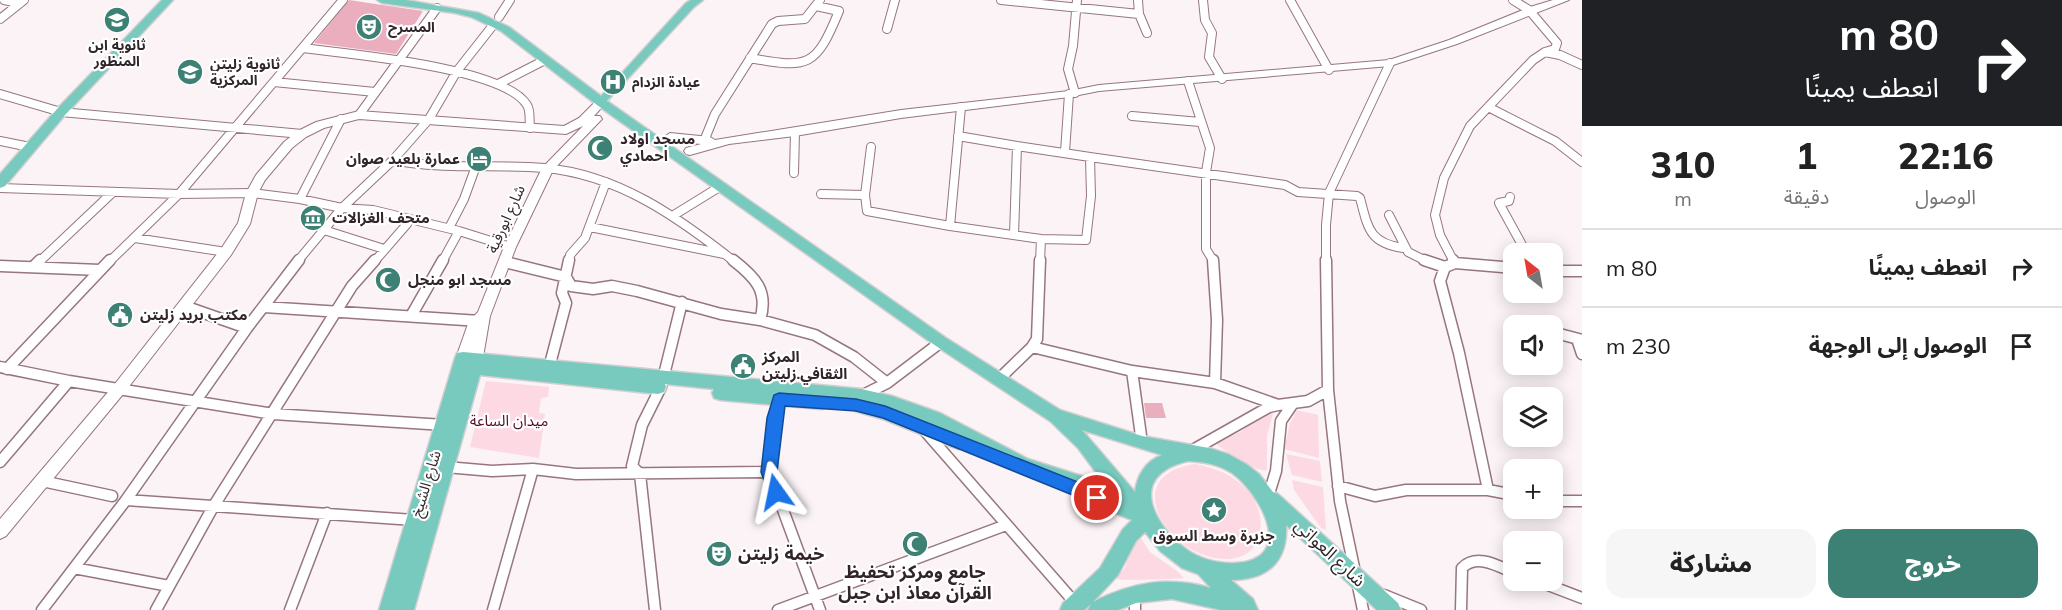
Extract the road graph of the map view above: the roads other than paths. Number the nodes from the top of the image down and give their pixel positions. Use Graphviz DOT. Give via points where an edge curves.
graph roads {
  1 [pos="4,0"];
  2 [pos="160,0"];
  3 [pos="168,0"];
  4 [pos="343,0"];
  5 [pos="382,0"];
  6 [pos="510,0"];
  7 [pos="697,0"];
  8 [pos="895,0"];
  9 [pos="1001,0"];
  10 [pos="1077,0"];
  11 [pos="1138,0"];
  12 [pos="1203,0"];
  13 [pos="1290,0"];
  14 [pos="1513,0"];
  15 [pos="1564,0"];
  16 [pos="22,2"];
  17 [pos="818,3"];
  18 [pos="431,4"];
  19 [pos="1077,9"];
  20 [pos="1529,10"];
  21 [pos="1139,14"];
  22 [pos="0,20"];
  23 [pos="496,21"];
  24 [pos="887,29"];
  25 [pos="1147,33"];
  26 [pos="303,48"];
  27 [pos="1545,52"];
  28 [pos="750,58"];
  29 [pos="545,60"];
  30 [pos="399,61"];
  31 [pos="1390,63"];
  32 [pos="1582,65"];
  33 [pos="1329,70"];
  34 [pos="457,71"];
  35 [pos="1222,79"];
  36 [pos="1188,81"];
  37 [pos="274,82"];
  38 [pos="500,83"];
  39 [pos="375,92"];
  40 [pos="1072,93"];
  41 [pos="0,94"];
  42 [pos="607,102"];
  43 [pos="961,106"];
  44 [pos="1488,107"];
  45 [pos="57,111"];
  46 [pos="358,115"];
  47 [pos="1132,116"];
  48 [pos="340,119"];
  49 [pos="429,119"];
  50 [pos="1200,122"];
  51 [pos="237,126"];
  52 [pos="530,128"];
  53 [pos="550,129"];
  54 [pos="795,132"];
  55 [pos="302,134"];
  56 [pos="958,136"];
  57 [pos="670,137"];
  58 [pos="0,141"];
  59 [pos="705,141"];
  60 [pos="721,141"];
  61 [pos="570,145"];
  62 [pos="25,146"];
  63 [pos="871,147"];
  64 [pos="1017,147"];
  65 [pos="1065,152"];
  66 [pos="685,154"];
  67 [pos="1090,157"];
  68 [pos="393,160"];
  69 [pos="1582,162"];
  70 [pos="476,166"];
  71 [pos="548,168"];
  72 [pos="1206,172"];
  73 [pos="794,173"];
  74 [pos="0,177"];
  75 [pos="606,182"];
  76 [pos="0,185"];
  77 [pos="721,186"];
  78 [pos="112,193"];
  79 [pos="252,193"];
  80 [pos="1329,193"];
  81 [pos="178,194"];
  82 [pos="821,194"];
  83 [pos="865,195"];
  84 [pos="1510,197"];
  85 [pos="300,199"];
  86 [pos="342,208"];
  87 [pos="674,215"];
  88 [pos="1389,215"];
  89 [pos="406,224"];
  90 [pos="950,226"];
  91 [pos="590,227"];
  92 [pos="449,228"];
  93 [pos="324,230"];
  94 [pos="459,231"];
  95 [pos="1014,235"];
  96 [pos="135,238"];
  97 [pos="1041,239"];
  98 [pos="1521,243"];
  99 [pos="510,247"];
  100 [pos="1403,248"];
  101 [pos="384,249"];
  102 [pos="226,252"];
  103 [pos="726,255"];
  104 [pos="505,262"];
  105 [pos="1450,265"];
  106 [pos="0,266"];
  107 [pos="33,267"];
  108 [pos="1503,267"];
  109 [pos="100,270"];
  110 [pos="1563,271"];
  111 [pos="1582,271"];
  112 [pos="566,277"];
  113 [pos="682,302"];
  114 [pos="184,306"];
  115 [pos="264,307"];
  116 [pos="337,312"];
  117 [pos="411,316"];
  118 [pos="482,319"];
  119 [pos="760,320"];
  120 [pos="247,328"];
  121 [pos="1563,335"];
  122 [pos="1580,340"];
  123 [pos="941,342"];
  124 [pos="1032,347"];
  125 [pos="1582,354"];
  126 [pos="469,363"];
  127 [pos="550,364"];
  128 [pos="4,368"];
  129 [pos="1132,371"];
  130 [pos="1001,377"];
  131 [pos="69,381"];
  132 [pos="662,382"];
  133 [pos="1215,382"];
  134 [pos="887,383"];
  135 [pos="119,389"];
  136 [pos="1328,390"];
  137 [pos="861,396"];
  138 [pos="779,399"];
  139 [pos="196,401"];
  140 [pos="1278,405"];
  141 [pos="1292,405"];
  142 [pos="273,414"];
  143 [pos="444,425"];
  144 [pos="921,426"];
  145 [pos="1142,443"];
  146 [pos="1188,453"];
  147 [pos="0,462"];
  148 [pos="447,467"];
  149 [pos="533,469"];
  150 [pos="769,472"];
  151 [pos="640,474"];
  152 [pos="42,481"];
  153 [pos="1338,486"];
  154 [pos="1488,490"];
  155 [pos="1503,493"];
  156 [pos="112,496"];
  157 [pos="1124,496"];
  158 [pos="1268,497"];
  159 [pos="126,500"];
  160 [pos="1563,501"];
  161 [pos="1582,501"];
  162 [pos="213,507"];
  163 [pos="327,513"];
  164 [pos="1146,514"];
  165 [pos="414,520"];
  166 [pos="1006,525"];
  167 [pos="0,531"];
  168 [pos="74,568"];
  169 [pos="1503,569"];
  170 [pos="1214,573"];
  171 [pos="1352,576"];
  172 [pos="169,586"];
  173 [pos="1367,588"];
  174 [pos="1192,591"];
  175 [pos="1563,591"];
  176 [pos="814,597"];
  177 [pos="1582,598"];
  178 [pos="1135,602"];
  179 [pos="1073,607"];
  180 [pos="42,610"];
  181 [pos="156,610"];
  182 [pos="290,610"];
  183 [pos="389,610"];
  184 [pos="404,610"];
  185 [pos="493,610"];
  186 [pos="655,610"];
  187 [pos="778,610"];
  188 [pos="820,610"];
  189 [pos="1098,610"];
  190 [pos="1249,610"];
  191 [pos="1363,610"];
  192 [pos="1391,610"];
  193 [pos="1420,610"];
  194 [pos="1461,610"];
  1 -- 16 [label="street"];
  2 -- 45 [label="main road"];
  3 -- 45 [label="main road"];
  4 -- 26 [label="street"];
  5 -- 18 [label="main road"];
  6 -- 23 [label="street"];
  7 -- 42 [label="main road, شارع ابورقية" via="667,41"];
  8 -- 24 [label="street"];
  9 -- 19 [label="street"];
  10 -- 19 [label="street"];
  11 -- 21 [label="street"];
  12 -- 35 [label="street" via="1204,20 1212,33 1209,57"];
  13 -- 33 [label="street"];
  14 -- 20 [label="street"];
  15 -- 20 [label="street"];
  16 -- 22 [label="street"];
  17 -- 28 [label="street" via="805,19 772,24"];
  17 -- 28 [label="street" via="839,11 811,60 794,65"];
  18 -- 23 [label="main road"];
  18 -- 30 [label="street"];
  19 -- 21 [label="street"];
  19 -- 40 [label="street" via="1068,69"];
  20 -- 27 [label="street" via="1557,43"];
  20 -- 31 [label="street"];
  21 -- 25 [label="street"];
  23 -- 29 [label="main road"];
  23 -- 34 [label="street"];
  23 -- 42 [label="main road"];
  26 -- 30 [label="street"];
  26 -- 37 [label="street"];
  27 -- 32 [label="street"];
  27 -- 44 [label="street"];
  28 -- 59 [label="street" via="716,114"];
  29 -- 38 [label="street"];
  29 -- 42 [label="main road"];
  30 -- 34 [label="street"];
  30 -- 39 [label="street"];
  31 -- 33 [label="street"];
  31 -- 80 [label="street"];
  33 -- 35 [label="street"];
  34 -- 38 [label="street"];
  34 -- 49 [label="street"];
  35 -- 36 [label="street"];
  36 -- 40 [label="street" via="1099,87"];
  36 -- 50 [label="street"];
  37 -- 39 [label="street"];
  37 -- 51 [label="street"];
  38 -- 52 [label="street" via="528,106"];
  39 -- 46 [label="street"];
  40 -- 43 [label="street"];
  40 -- 65 [label="street"];
  41 -- 45 [label="street"];
  42 -- 53 [label="street, شارع ابورقية" via="578,125 566,130"];
  42 -- 57 [label="main road"];
  42 -- 61 [label="street, شارع ابورقية"];
  42 -- 66 [label="main road"];
  43 -- 54 [label="street"];
  43 -- 56 [label="street"];
  44 -- 69 [label="street" via="1555,141"];
  44 -- 105 [label="street" via="1470,126 1439,194 1436,223"];
  45 -- 51 [label="street"];
  45 -- 62 [label="main road"];
  45 -- 76 [label="main road"];
  46 -- 48 [label="street, شارع ابورقية"];
  46 -- 49 [label="street, شارع ابورقية"];
  47 -- 50 [label="street"];
  48 -- 55 [label="street, شارع ابورقية"];
  48 -- 85 [label="street"];
  49 -- 52 [label="street, شارع ابورقية"];
  49 -- 68 [label="street"];
  50 -- 72 [label="street" via="1210,148"];
  51 -- 55 [label="street"];
  51 -- 81 [label="street"];
  52 -- 53 [label="street, شارع ابورقية"];
  53 -- 61 [label="street"];
  54 -- 60 [label="street"];
  54 -- 73 [label="street"];
  55 -- 79 [label="street" via="274,160"];
  56 -- 64 [label="street"];
  56 -- 90 [label="street"];
  57 -- 59 [label="street"];
  57 -- 66 [label="main road"];
  58 -- 62 [label="street"];
  59 -- 60 [label="street"];
  60 -- 66 [label="street"];
  61 -- 71 [label="street, شارع ابورقية"];
  62 -- 74 [label="main road"];
  63 -- 83 [label="street"];
  64 -- 65 [label="street"];
  64 -- 95 [label="street"];
  65 -- 67 [label="street"];
  66 -- 77 [label="main road"];
  66 -- 130 [label="main road"];
  67 -- 72 [label="street"];
  67 -- 97 [label="street" via="1086,240"];
  68 -- 70 [label="street" via="425,166"];
  68 -- 86 [label="street"];
  70 -- 71 [label="street"];
  70 -- 92 [label="street"];
  71 -- 75 [label="street"];
  71 -- 99 [label="street, شارع ابورقية"];
  72 -- 80 [label="street" via="1285,184 1298,192"];
  72 -- 133 [label="street" via="1206,249 1215,263 1216,286"];
  75 -- 87 [label="street"];
  75 -- 91 [label="street"];
  76 -- 78 [label="street"];
  77 -- 87 [label="street"];
  77 -- 123 [label="main road"];
  78 -- 81 [label="street"];
  78 -- 107 [label="street"];
  79 -- 81 [label="street"];
  79 -- 85 [label="street"];
  79 -- 102 [label="street" via="244,224"];
  80 -- 100 [label="street" via="1358,196 1372,237 1384,245"];
  80 -- 136 [label="street"];
  81 -- 96 [label="street"];
  82 -- 83 [label="street"];
  83 -- 90 [label="street" via="868,212"];
  84 -- 98 [label="street" via="1509,201 1499,203"];
  85 -- 86 [label="street"];
  86 -- 92 [label="street" via="373,210"];
  86 -- 93 [label="street"];
  87 -- 103 [label="street"];
  88 -- 100 [label="street"];
  89 -- 101 [label="street"];
  90 -- 95 [label="street"];
  91 -- 103 [label="street"];
  91 -- 112 [label="street" via="570,255"];
  92 -- 94 [label="street"];
  93 -- 101 [label="street"];
  93 -- 115 [label="street"];
  94 -- 99 [label="street"];
  94 -- 117 [label="street"];
  95 -- 97 [label="street"];
  96 -- 102 [label="street"];
  96 -- 109 [label="street"];
  97 -- 124 [label="street" via="1039,330"];
  99 -- 104 [label="street, شارع ابورقية"];
  100 -- 105 [label="street" via="1414,258"];
  101 -- 116 [label="street" via="352,286"];
  102 -- 114 [label="street"];
  103 -- 119 [label="street" via="759,285 764,302"];
  104 -- 112 [label="street"];
  104 -- 118 [label="street, شارع ابورقية"];
  105 -- 108 [label="street"];
  105 -- 154 [label="street" via="1440,281"];
  106 -- 107 [label="street"];
  107 -- 109 [label="street"];
  109 -- 128 [label="street"];
  110 -- 111 [label="street"];
  112 -- 113 [label="street" via="571,286 612,286"];
  112 -- 127 [label="street" via="562,293 567,303"];
  113 -- 119 [label="street"];
  113 -- 132 [label="street"];
  114 -- 120 [label="street"];
  114 -- 135 [label="street"];
  115 -- 116 [label="street"];
  115 -- 120 [label="street"];
  116 -- 117 [label="street"];
  116 -- 142 [label="street"];
  117 -- 118 [label="street"];
  118 -- 126 [label="street, شارع ابورقية"];
  119 -- 134 [label="street" via="815,334"];
  120 -- 139 [label="street"];
  121 -- 122 [label="street"];
  122 -- 125 [label="street"];
  123 -- 134 [label="street"];
  123 -- 157 [label="main road" via="1064,423"];
  124 -- 129 [label="street"];
  124 -- 130 [label="street"];
  126 -- 127 [label="main road"];
  126 -- 132 [label="main road"];
  126 -- 143 [label="main road, شارع الشيخ"];
  126 -- 148 [label="main road, شارع الشيخ"];
  127 -- 132 [label="main road"];
  128 -- 131 [label="street"];
  129 -- 133 [label="street"];
  129 -- 145 [label="street"];
  130 -- 145 [label="main road" via="1059,415"];
  131 -- 135 [label="street"];
  131 -- 147 [label="street"];
  132 -- 137 [label="main road"];
  132 -- 138 [label="main road"];
  132 -- 151 [label="street" via="642,425 632,466"];
  133 -- 140 [label="street"];
  134 -- 137 [label="street"];
  135 -- 139 [label="street"];
  135 -- 152 [label="street"];
  136 -- 141 [label="street" via="1315,399"];
  136 -- 153 [label="street"];
  137 -- 157 [label="main road" via="933,418 1024,465"];
  138 -- 144 [label="main road" via="856,405"];
  138 -- 150 [label="street"];
  139 -- 142 [label="street"];
  139 -- 159 [label="street"];
  140 -- 141 [label="street"];
  140 -- 146 [label="street" via="1269,406"];
  141 -- 158 [label="street" via="1280,425 1280,452"];
  142 -- 143 [label="street"];
  142 -- 162 [label="street"];
  143 -- 165 [label="main road, شارع الشيخ"];
  144 -- 164 [label="main road"];
  144 -- 166 [label="street"];
  145 -- 146 [label="main road"];
  146 -- 158 [label="main road" via="1215,457 1241,469"];
  146 -- 164 [label="main road" via="1172,456 1153,468 1143,488"];
  148 -- 149 [label="street"];
  148 -- 184 [label="main road, شارع الشيخ"];
  149 -- 151 [label="street"];
  149 -- 185 [label="street"];
  150 -- 151 [label="street"];
  150 -- 176 [label="street"];
  151 -- 186 [label="street"];
  152 -- 156 [label="street"];
  152 -- 167 [label="street"];
  153 -- 154 [label="street" via="1375,496 1406,490"];
  153 -- 171 [label="street"];
  154 -- 155 [label="street"];
  157 -- 164 [label="main road"];
  158 -- 170 [label="main road" via="1279,532 1266,561 1251,570"];
  158 -- 171 [label="main road, شارع العواتي"];
  159 -- 162 [label="street"];
  159 -- 168 [label="street"];
  160 -- 161 [label="street"];
  162 -- 163 [label="street"];
  162 -- 172 [label="street"];
  163 -- 165 [label="street"];
  163 -- 182 [label="street"];
  164 -- 170 [label="main road" via="1166,545"];
  164 -- 179 [label="main road" via="1113,567"];
  165 -- 183 [label="main road, شارع الشيخ"];
  166 -- 176 [label="street"];
  166 -- 179 [label="street"];
  168 -- 172 [label="street"];
  168 -- 180 [label="street"];
  169 -- 194 [label="street" via="1474,560 1465,563"];
  170 -- 174 [label="main road"];
  170 -- 190 [label="main road"];
  171 -- 173 [label="main road, شارع العواتي"];
  171 -- 191 [label="street"];
  172 -- 181 [label="street"];
  173 -- 192 [label="main road, شارع العواتي"];
  173 -- 193 [label="street"];
  174 -- 178 [label="main road" via="1161,590"];
  174 -- 190 [label="main road"];
  175 -- 177 [label="street"];
  176 -- 187 [label="street"];
  176 -- 188 [label="street"];
  178 -- 189 [label="main road" via="1117,599"];
}
